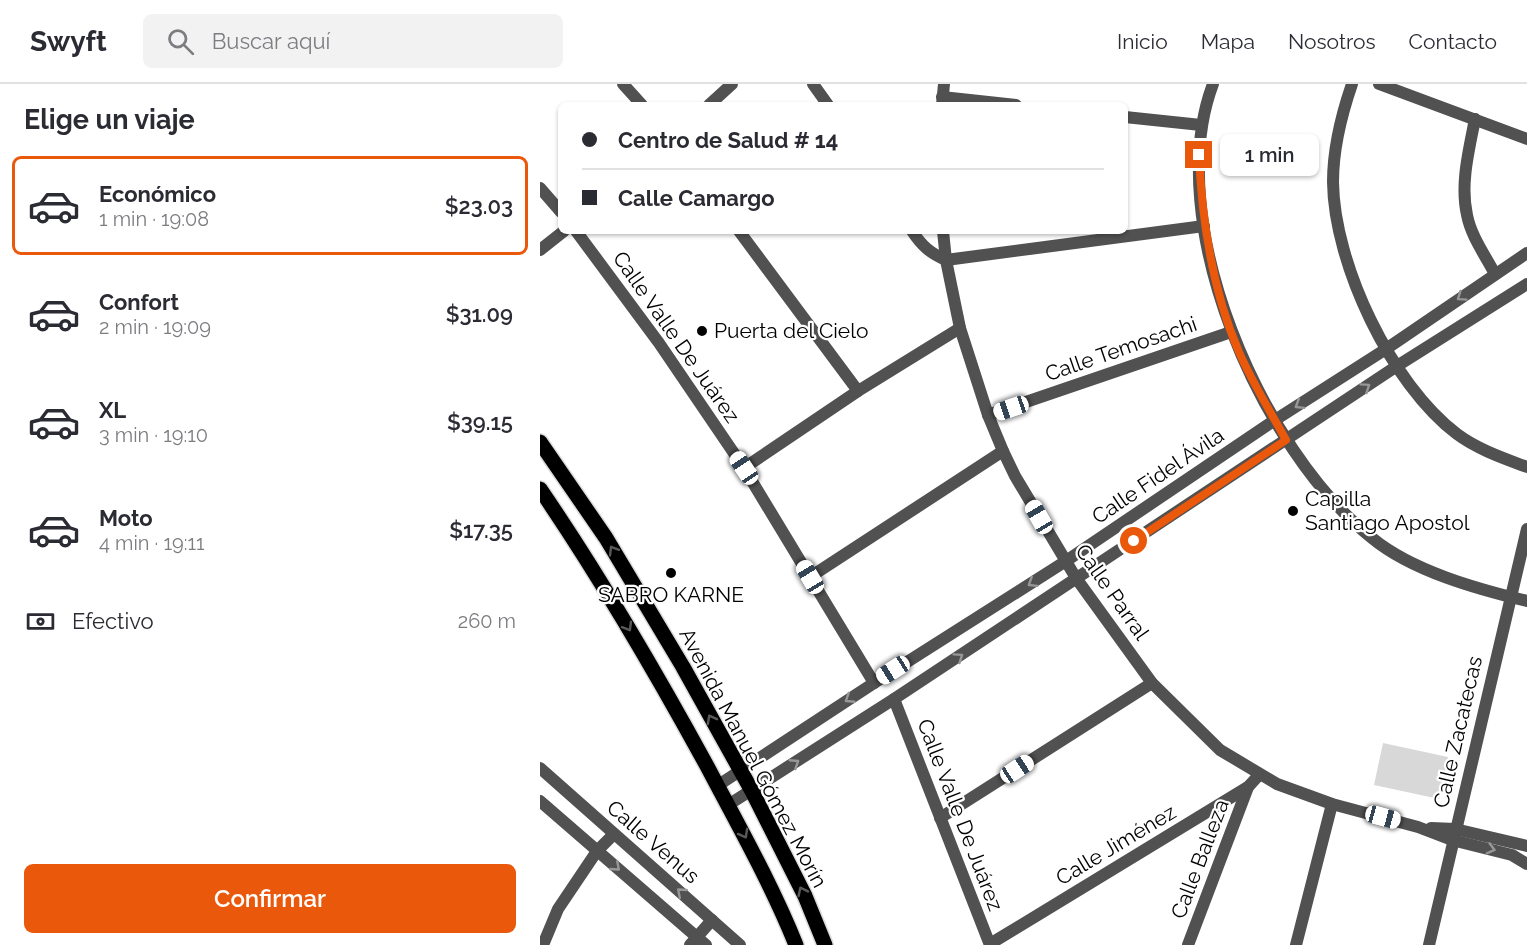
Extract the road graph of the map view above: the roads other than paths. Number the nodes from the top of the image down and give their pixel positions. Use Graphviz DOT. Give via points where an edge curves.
graph roads {
  1 [pos="623,84"];
  2 [pos="732,84"];
  3 [pos="813,84"];
  4 [pos="1213,84"];
  5 [pos="1352,84"];
  6 [pos="1379,84"];
  7 [pos="943,95"];
  8 [pos="639,102"];
  9 [pos="712,102"];
  10 [pos="826,102"];
  11 [pos="994,102"];
  12 [pos="1128,117"];
  13 [pos="1475,119"];
  14 [pos="1201,125"];
  15 [pos="1527,139"];
  16 [pos="540,188"];
  17 [pos="558,209"];
  18 [pos="1204,226"];
  19 [pos="560,234"];
  20 [pos="578,234"];
  21 [pos="741,234"];
  22 [pos="914,234"];
  23 [pos="943,234"];
  24 [pos="540,250"];
  25 [pos="1527,253"];
  26 [pos="946,260"];
  27 [pos="1495,274"];
  28 [pos="1527,284"];
  29 [pos="960,328"];
  30 [pos="1231,332"];
  31 [pos="1386,349"];
  32 [pos="1397,366"];
  33 [pos="858,391"];
  34 [pos="988,415"];
  35 [pos="1275,420"];
  36 [pos="1286,440"];
  37 [pos="540,442"];
  38 [pos="1004,451"];
  39 [pos="1527,466"];
  40 [pos="744,468"];
  41 [pos="540,489"];
  42 [pos="1527,529"];
  43 [pos="1066,561"];
  44 [pos="810,577"];
  45 [pos="1076,578"];
  46 [pos="1510,597"];
  47 [pos="1527,602"];
  48 [pos="873,683"];
  49 [pos="1152,683"];
  50 [pos="894,699"];
  51 [pos="540,768"];
  52 [pos="739,771"];
  53 [pos="1258,775"];
  54 [pos="717,786"];
  55 [pos="1248,787"];
  56 [pos="752,791"];
  57 [pos="540,801"];
  58 [pos="1332,804"];
  59 [pos="728,805"];
  60 [pos="940,818"];
  61 [pos="614,834"];
  62 [pos="1454,834"];
  63 [pos="1527,846"];
  64 [pos="597,851"];
  65 [pos="1527,864"];
  66 [pos="712,920"];
  67 [pos="698,942"];
  68 [pos="990,944"];
  69 [pos="543,945"];
  70 [pos="740,945"];
  71 [pos="796,945"];
  72 [pos="825,945"];
  73 [pos="1188,945"];
  74 [pos="1296,945"];
  75 [pos="1429,945"];
  1 -- 8 [label="street"];
  2 -- 9 [label="street"];
  3 -- 10 [label="street"];
  4 -- 14 [label="street"];
  5 -- 31 [label="street" via="1334,154 1336,218 1358,294"];
  6 -- 13 [label="street"];
  7 -- 11 [label="street"];
  12 -- 14 [label="street"];
  13 -- 15 [label="street"];
  13 -- 27 [label="street" via="1465,184 1467,215"];
  14 -- 18 [label="street"];
  16 -- 17 [label="street"];
  18 -- 26 [label="street"];
  18 -- 30 [label="street"];
  19 -- 24 [label="street"];
  20 -- 40 [label="street, Calle Valle De Juárez"];
  21 -- 33 [label="street"];
  22 -- 26 [label="street" via="930,253"];
  23 -- 26 [label="street, Calle Parral"];
  25 -- 27 [label="street, Calle Fidel Ávila"];
  26 -- 29 [label="street, Calle Parral"];
  27 -- 31 [label="street, Calle Fidel Ávila, one-way"];
  28 -- 32 [label="street, Calle Fidel Ávila"];
  29 -- 33 [label="street"];
  29 -- 34 [label="street, Calle Parral"];
  30 -- 34 [label="street, Calle Temosachi"];
  30 -- 35 [label="street"];
  31 -- 32 [label="street"];
  31 -- 35 [label="street, Calle Fidel Ávila, one-way"];
  36 -- 32 [label="street, Calle Fidel Ávila, one-way"];
  32 -- 39 [label="street" via="1457,435"];
  33 -- 40 [label="street"];
  34 -- 38 [label="street, Calle Parral"];
  35 -- 36 [label="street"];
  35 -- 43 [label="street, Calle Fidel Ávila"];
  36 -- 45 [label="street, Calle Fidel Ávila"];
  36 -- 46 [label="street" via="1318,484 1373,540 1432,571"];
  52 -- 37 [label="main road, Avenida Manuel Gómez Morín, one-way" via="618,558"];
  38 -- 43 [label="street, Calle Parral"];
  38 -- 44 [label="street"];
  40 -- 44 [label="street, Calle Valle De Juárez"];
  41 -- 54 [label="main road, Avenida Manuel Gómez Morín, one-way" via="660,680"];
  42 -- 46 [label="street, Calle Zacatecas"];
  43 -- 45 [label="street, Calle Parral"];
  43 -- 48 [label="street, Calle Fidel Ávila, one-way"];
  44 -- 48 [label="street, Calle Valle De Juárez"];
  45 -- 49 [label="street, Calle Parral"];
  50 -- 45 [label="street, Calle Fidel Ávila, one-way"];
  46 -- 47 [label="street"];
  46 -- 62 [label="street, Calle Zacatecas"];
  48 -- 52 [label="street, Calle Fidel Ávila, one-way"];
  49 -- 53 [label="street, Calle Parral" via="1220,750"];
  49 -- 60 [label="street"];
  56 -- 50 [label="street, Calle Fidel Ávila, one-way"];
  50 -- 60 [label="street, Calle Valle De Juárez"];
  51 -- 61 [label="street, Calle Venus"];
  52 -- 54 [label="street, Calle Fidel Ávila"];
  52 -- 56 [label="main road, Avenida Manuel Gómez Morín"];
  53 -- 55 [label="street, Calle Jiménez"];
  53 -- 58 [label="street, Calle Parral"];
  54 -- 59 [label="main road, Avenida Manuel Gómez Morín"];
  55 -- 68 [label="street, Calle Jiménez"];
  55 -- 73 [label="street, Calle Balleza"];
  56 -- 59 [label="street, Calle Fidel Ávila"];
  72 -- 56 [label="main road, Avenida Manuel Gómez Morín, one-way"];
  57 -- 64 [label="street, Calle Venus"];
  58 -- 62 [label="street, Calle Parral"];
  58 -- 74 [label="street"];
  59 -- 71 [label="main road, Avenida Manuel Gómez Morín, one-way"];
  60 -- 68 [label="street, Calle Valle De Juárez"];
  61 -- 64 [label="street"];
  66 -- 61 [label="street, Calle Venus, one-way"];
  62 -- 63 [label="street, Calle Parral"];
  62 -- 65 [label="street, Calle Parral, one-way"];
  62 -- 75 [label="street, Calle Zacatecas"];
  64 -- 67 [label="street, Calle Venus, one-way"];
  64 -- 69 [label="street" via="558,909"];
  66 -- 67 [label="street"];
  66 -- 70 [label="street, Calle Venus"];
}
